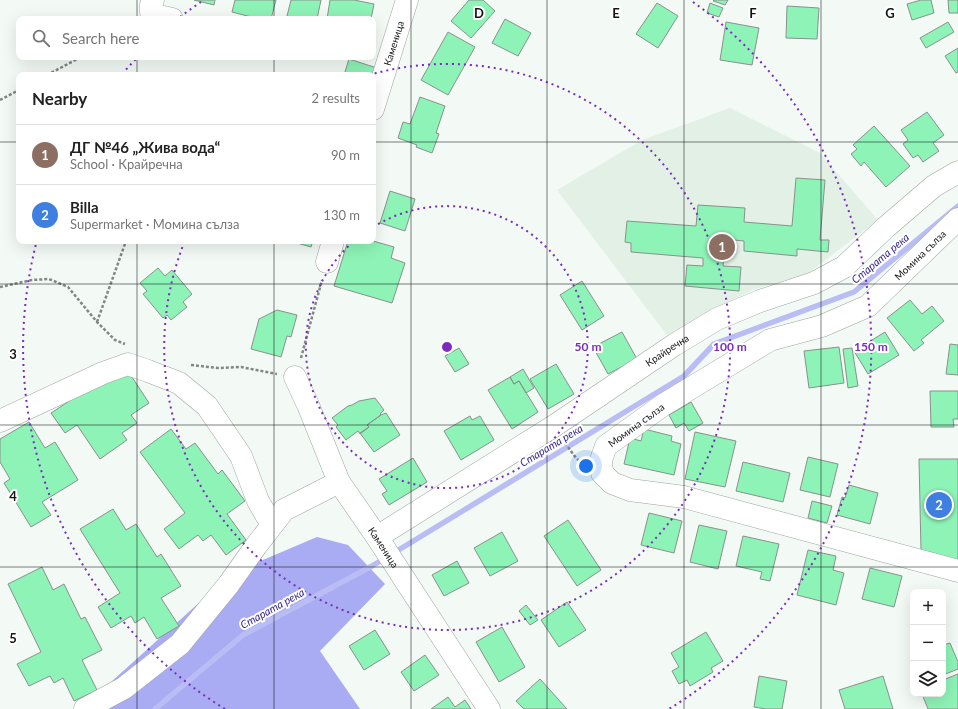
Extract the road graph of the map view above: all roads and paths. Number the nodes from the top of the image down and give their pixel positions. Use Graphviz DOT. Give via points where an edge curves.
graph roads {
  1 [pos="407,0"];
  2 [pos="152,6"];
  3 [pos="159,16"];
  4 [pos="381,56"];
  5 [pos="75,60"];
  6 [pos="53,72"];
  7 [pos="376,89"];
  8 [pos="16,92"];
  9 [pos="0,100"];
  10 [pos="958,172"];
  11 [pos="958,219"];
  12 [pos="125,244"];
  13 [pos="332,244"];
  14 [pos="327,262"];
  15 [pos="0,287"];
  16 [pos="97,322"];
  17 [pos="129,345"];
  18 [pos="190,365"];
  19 [pos="295,377"];
  20 [pos="0,421"];
  21 [pos="564,441"];
  22 [pos="576,458"];
  23 [pos="340,482"];
  24 [pos="272,525"];
  25 [pos="377,537"];
  26 [pos="958,571"];
  27 [pos="85,709"];
  28 [pos="489,709"];
  1 -- 4 [label="street, Каменица"];
  2 -- 3 [label="street"];
  4 -- 7 [label="street, Каменица"];
  5 -- 6 [label="path"];
  8 -- 9 [label="path"];
  10 -- 25 [label="street, Крайречна" via="934,186 844,267 814,283 717,319 554,426"];
  11 -- 26 [label="street, Момина сълза" via="868,306 822,326 770,340 663,404 606,446 601,460 602,473 612,483 630,490 684,498"];
  12 -- 16 [label="path"];
  13 -- 14 [label="street"];
  14 -- 19 [label="path"];
  15 -- 16 [label="path" via="49,279 68,287"];
  16 -- 17 [label="path" via="116,340"];
  18 -- 19 [label="path" via="241,367"];
  19 -- 23 [label="street, Каменица"];
  20 -- 24 [label="street" via="103,372 128,364 179,383 207,406 241,456 258,501"];
  21 -- 22 [label="path"];
  23 -- 24 [label="street" via="284,510"];
  23 -- 25 [label="street, Каменица"];
  24 -- 27 [label="street" via="229,584 180,644 124,688"];
  25 -- 28 [label="street, Каменица"];
}
